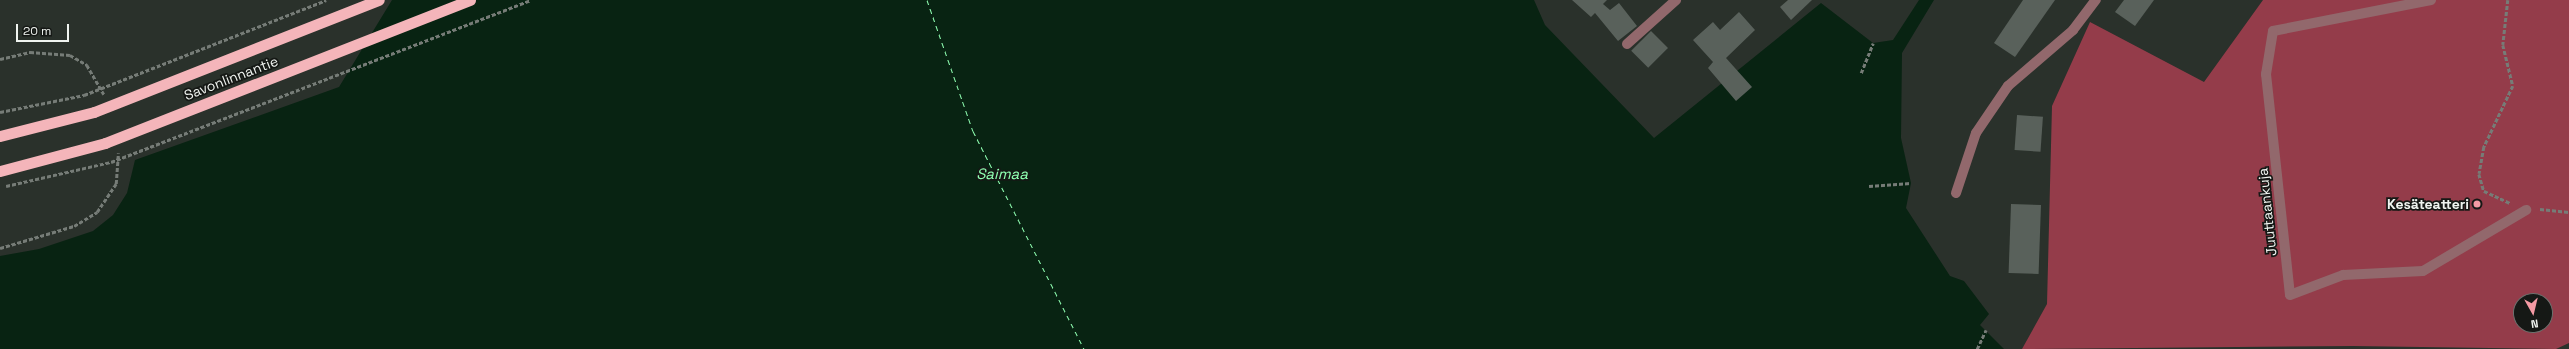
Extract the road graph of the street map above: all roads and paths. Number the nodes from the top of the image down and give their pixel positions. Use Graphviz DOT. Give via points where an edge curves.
graph roads {
  1 [pos="326,0"];
  2 [pos="378,0"];
  3 [pos="470,0"];
  4 [pos="530,0"];
  5 [pos="1676,0"];
  6 [pos="2096,0"];
  7 [pos="2431,0"];
  8 [pos="2508,0"];
  9 [pos="1873,43"];
  10 [pos="1627,44"];
  11 [pos="1861,73"];
  12 [pos="0,112"];
  13 [pos="0,136"];
  14 [pos="0,171"];
  15 [pos="1911,183"];
  16 [pos="1869,186"];
  17 [pos="0,187"];
  18 [pos="1956,192"];
  19 [pos="2526,210"];
  20 [pos="2569,212"];
  21 [pos="1986,330"];
  22 [pos="1977,349"];
  1 -- 12 [label="path, bridge" via="84,95"];
  2 -- 13 [label="highway, Savonlinnantie, bridge" via="94,112"];
  3 -- 14 [label="highway, Savonlinnantie, bridge" via="105,143"];
  4 -- 17 [label="path, bridge" via="111,162 46,180"];
  5 -- 10 [label="street"];
  6 -- 18 [label="street" via="2073,30 2008,86 1976,133"];
  7 -- 19 [label="street, Juuttaankuja" via="2273,31 2266,74 2290,295 2343,275 2423,271"];
  8 -- 19 [label="path" via="2503,44 2513,86 2484,147 2479,174 2484,191"];
  9 -- 11 [label="path"];
  15 -- 16 [label="path"];
  19 -- 20 [label="path"];
  21 -- 22 [label="path"];
}
